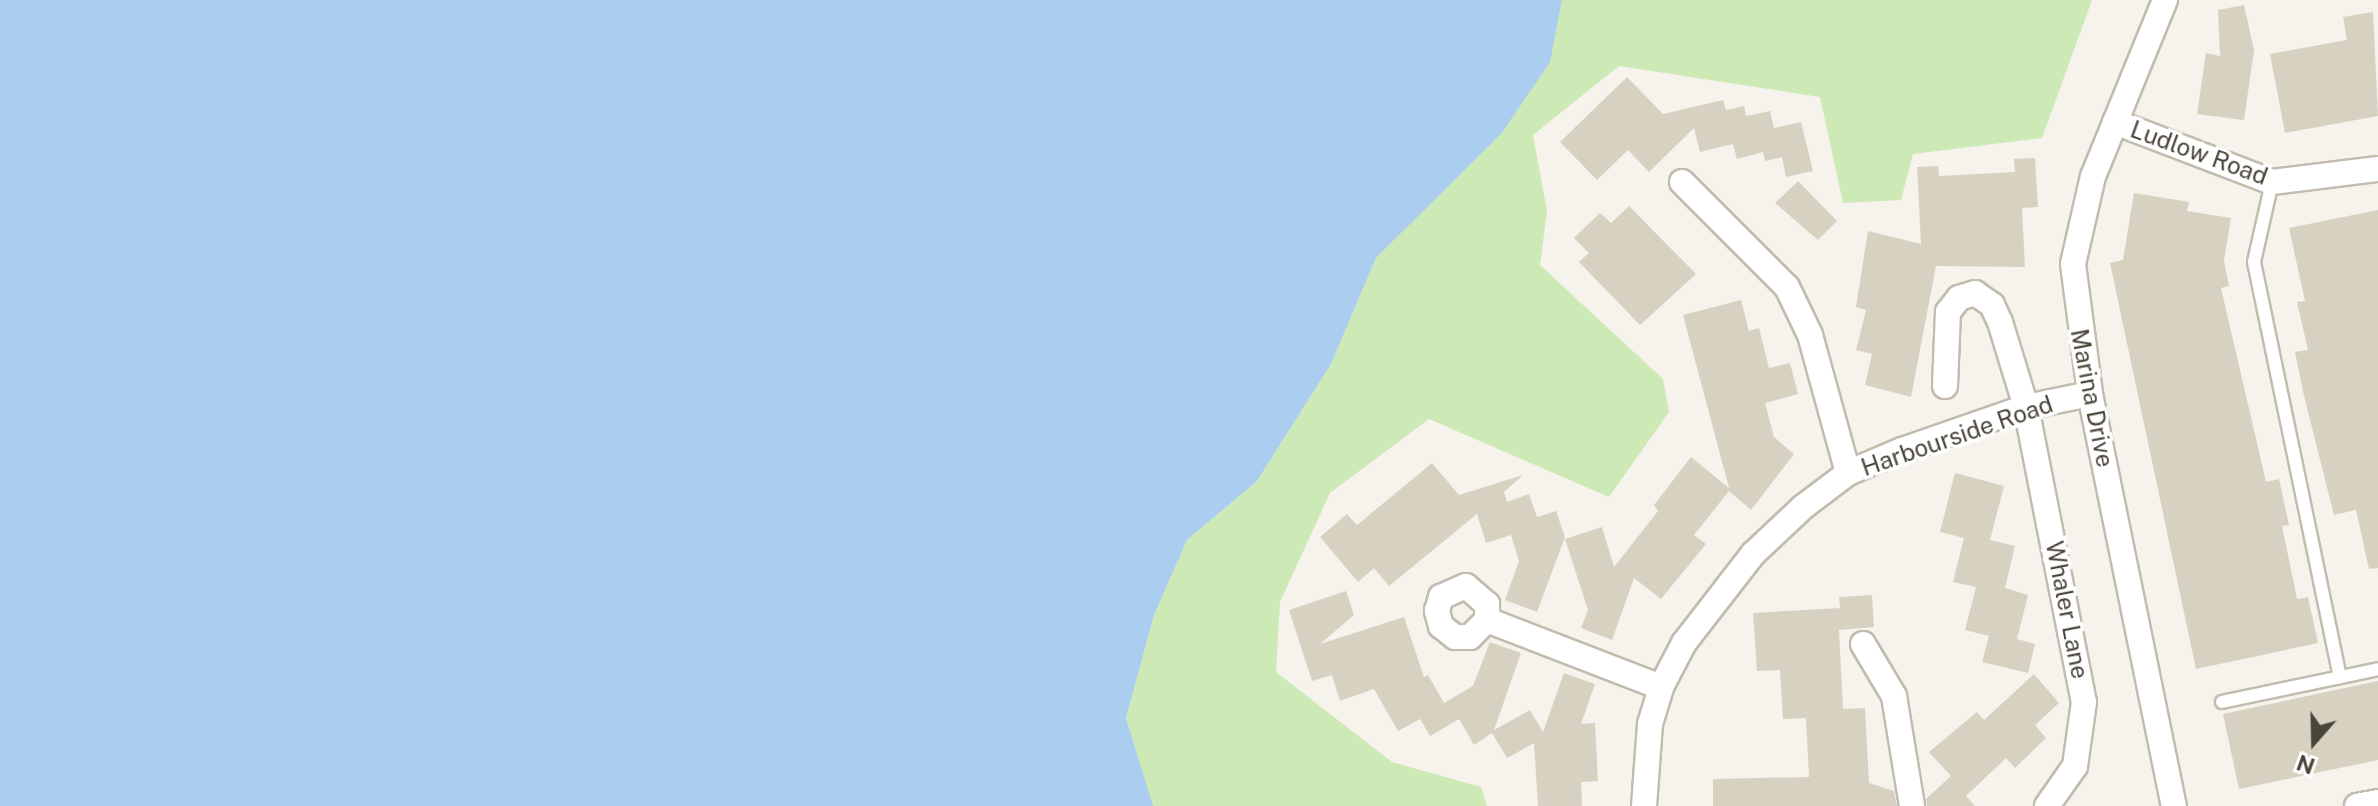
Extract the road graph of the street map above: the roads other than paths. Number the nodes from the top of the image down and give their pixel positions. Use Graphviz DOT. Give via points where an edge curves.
graph roads {
  1 [pos="2165,0"];
  2 [pos="2115,122"];
  3 [pos="2378,169"];
  4 [pos="1682,182"];
  5 [pos="2272,182"];
  6 [pos="1945,386"];
  7 [pos="2090,394"];
  8 [pos="2026,407"];
  9 [pos="1848,473"];
  10 [pos="1487,620"];
  11 [pos="1863,644"];
  12 [pos="2378,669"];
  13 [pos="2340,677"];
  14 [pos="1661,687"];
  15 [pos="2222,702"];
  16 [pos="2378,802"];
  17 [pos="1644,806"];
  18 [pos="1912,806"];
  19 [pos="2047,806"];
  20 [pos="2174,806"];
  21 [pos="2357,806"];
  1 -- 2 [label="street, Marina Drive"];
  2 -- 5 [label="street, Ludlow Road"];
  2 -- 7 [label="street, Marina Drive" via="2093,176 2073,264"];
  3 -- 5 [label="street, Ludlow Road"];
  4 -- 9 [label="street" via="1787,287 1810,335"];
  5 -- 13 [label="lane" via="2254,262"];
  6 -- 8 [label="street, Whaler Lane" via="1948,312 1959,298 1975,293 1992,305 2000,322"];
  7 -- 8 [label="street, Harbourside Road"];
  7 -- 20 [label="street, Marina Drive"];
  8 -- 9 [label="street, Harbourside Road"];
  8 -- 19 [label="street, Whaler Lane" via="2084,702 2075,766"];
  9 -- 14 [label="street, Harbourside Road" via="1753,554 1692,631"];
  10 -- 14 [label="street"];
  11 -- 18 [label="street" via="1894,696"];
  12 -- 13 [label="lane"];
  13 -- 15 [label="lane"];
  14 -- 17 [label="street, Harbourside Road" via="1643,764"];
  16 -- 21 [label="street"];
}
